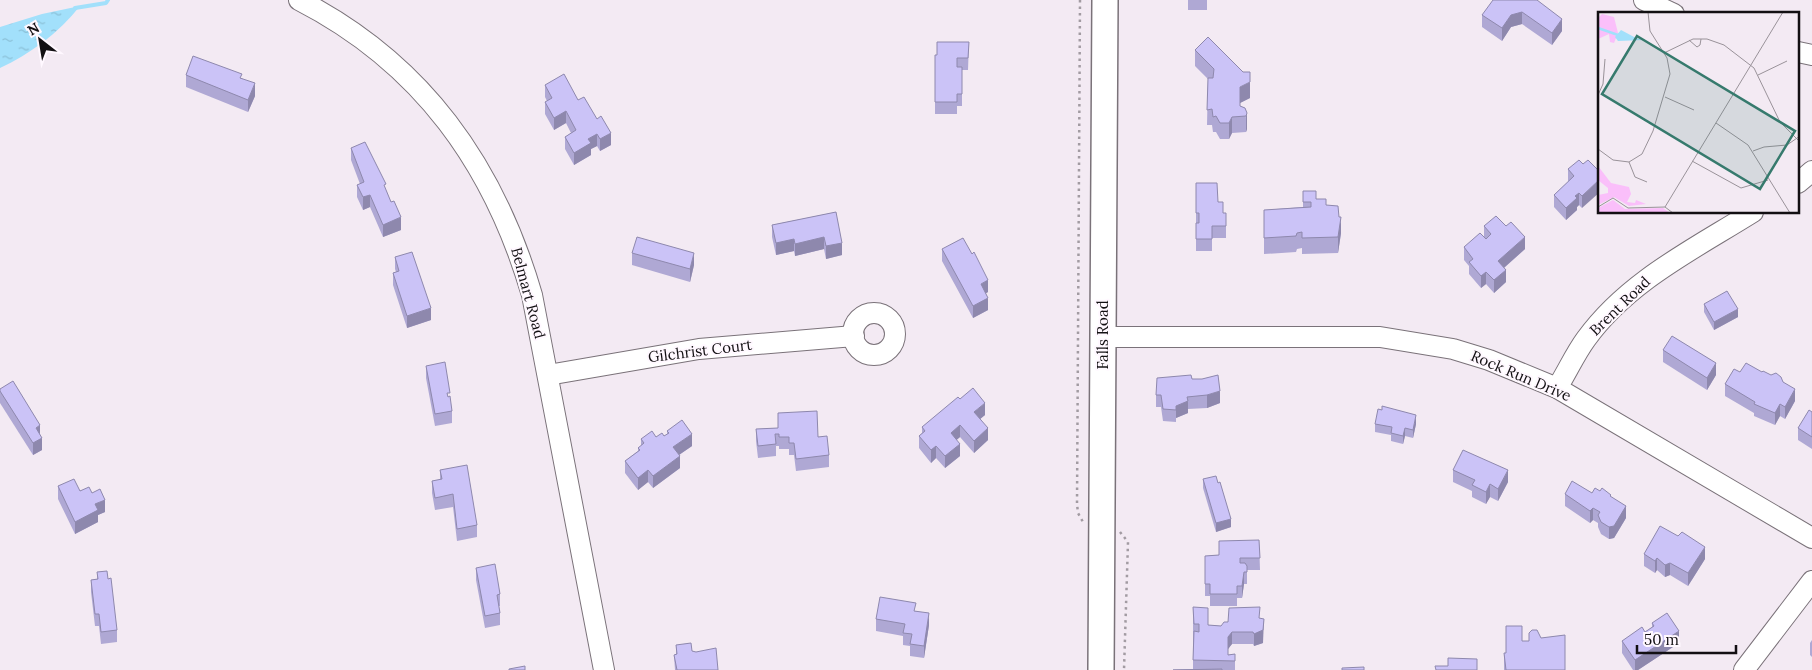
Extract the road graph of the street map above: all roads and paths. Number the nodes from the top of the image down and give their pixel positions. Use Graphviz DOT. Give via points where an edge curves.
graph roads {
  1 [pos="299,0"];
  2 [pos="1105,0"];
  3 [pos="1644,0"];
  4 [pos="320,5"];
  5 [pos="1670,12"];
  6 [pos="1812,172"];
  7 [pos="1800,181"];
  8 [pos="1750,214"];
  9 [pos="854,336"];
  10 [pos="1103,336"];
  11 [pos="548,375"];
  12 [pos="1557,388"];
  13 [pos="1812,538"];
  14 [pos="1812,581"];
  15 [pos="604,670"];
  16 [pos="1101,670"];
  17 [pos="1744,670"];
  1 -- 4 [label="street, Belmart Road"];
  2 -- 10 [label="main road, Falls Road"];
  3 -- 5 [label="street"];
  4 -- 11 [label="street, Belmart Road" via="404,72 475,159 520,255 532,295"];
  6 -- 7 [label="street"];
  8 -- 12 [label="street, Brent Road" via="1654,273 1628,294 1587,338"];
  9 -- 11 [label="street, Gilchrist Court" via="698,349"];
  10 -- 12 [label="street, Rock Run Drive" via="1380,337 1453,349"];
  10 -- 16 [label="main road, Falls Road"];
  11 -- 15 [label="street, Belmart Road"];
  12 -- 13 [label="street, Rock Run Drive"];
  14 -- 17 [label="street"];
}
